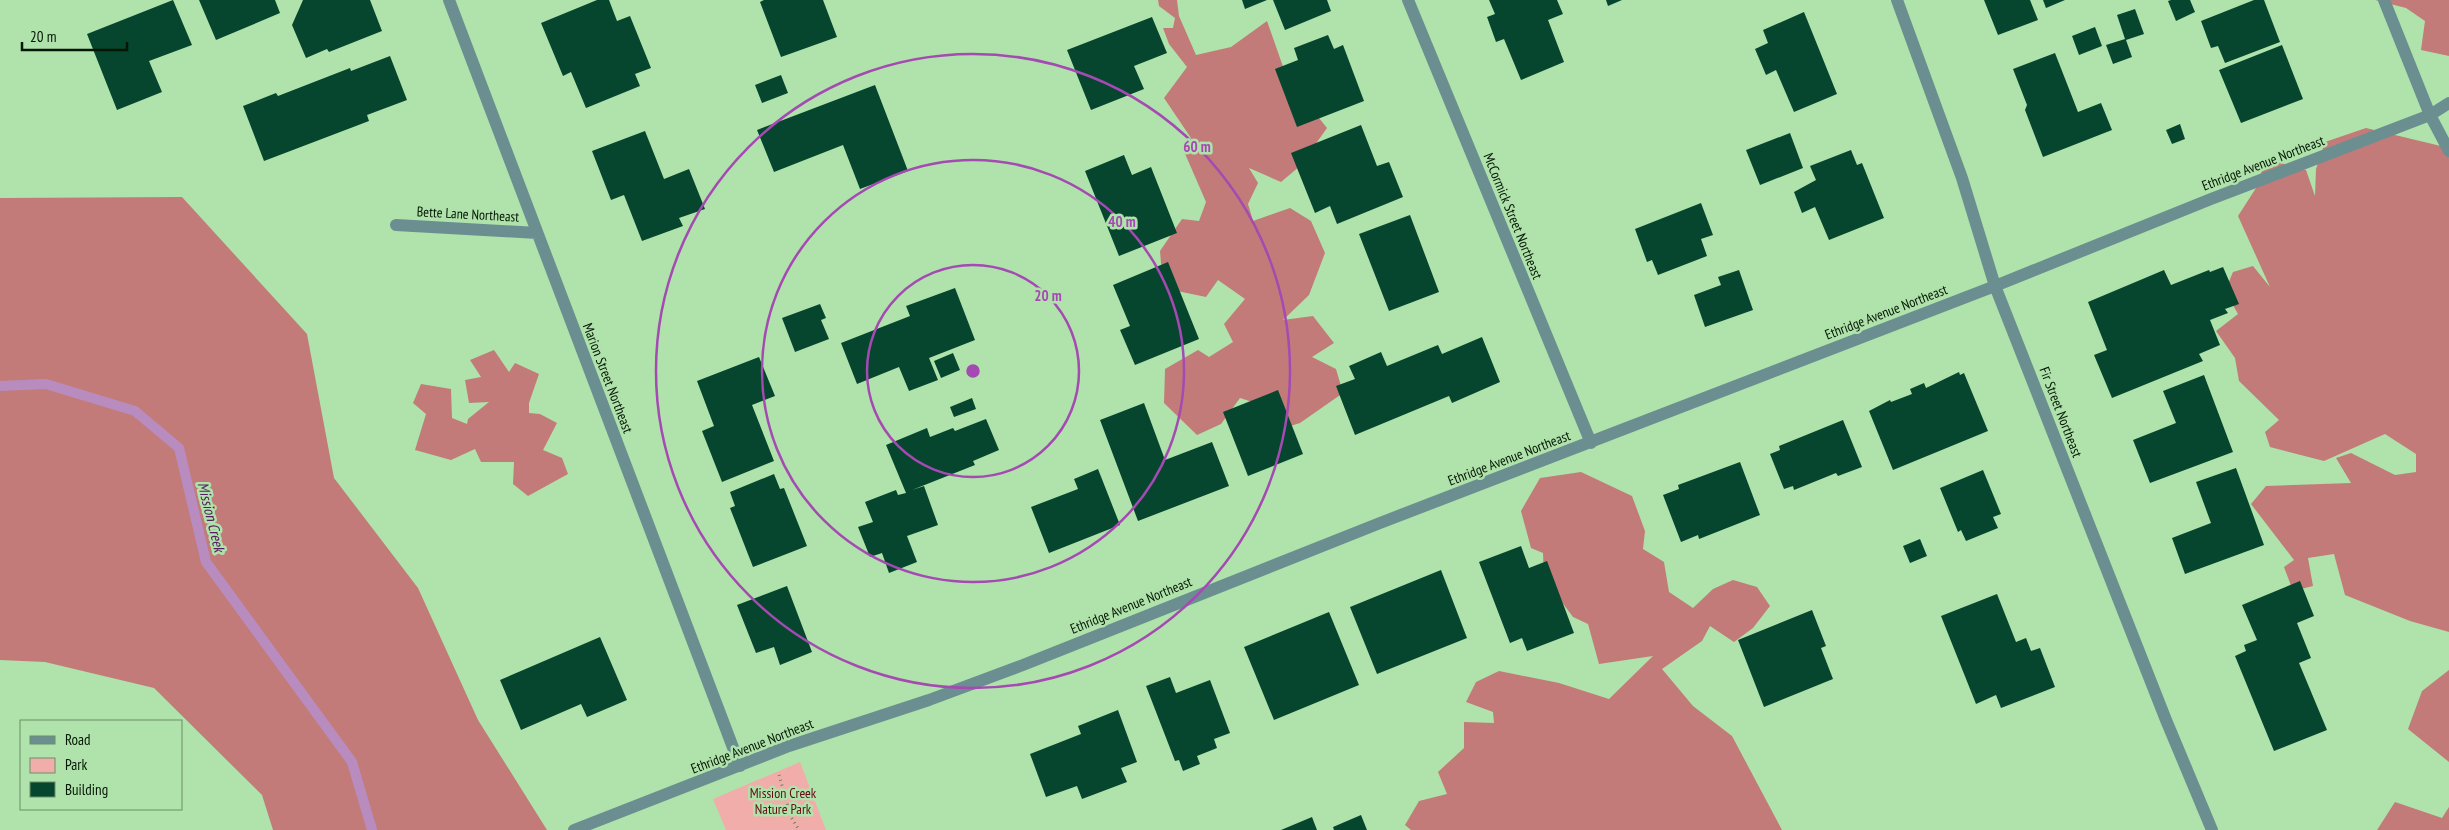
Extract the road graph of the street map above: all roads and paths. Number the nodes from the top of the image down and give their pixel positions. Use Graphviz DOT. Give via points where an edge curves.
graph roads {
  1 [pos="449,0"];
  2 [pos="1408,0"];
  3 [pos="1897,0"];
  4 [pos="2384,0"];
  5 [pos="2449,103"];
  6 [pos="2430,115"];
  7 [pos="2449,151"];
  8 [pos="396,225"];
  9 [pos="537,233"];
  10 [pos="1995,286"];
  11 [pos="1591,443"];
  12 [pos="740,766"];
  13 [pos="778,772"];
  14 [pos="574,830"];
  15 [pos="799,830"];
  16 [pos="2212,830"];
  1 -- 9 [label="street, Marion Street Northeast"];
  2 -- 11 [label="street, McCormick Street Northeast"];
  3 -- 10 [label="street, Fir Street Northeast" via="1962,178"];
  4 -- 6 [label="street"];
  5 -- 6 [label="street, Ethridge Avenue Northeast"];
  6 -- 7 [label="street"];
  6 -- 10 [label="street, Ethridge Avenue Northeast"];
  8 -- 9 [label="street, Bette Lane Northeast"];
  9 -- 12 [label="street, Marion Street Northeast"];
  10 -- 11 [label="street, Ethridge Avenue Northeast"];
  10 -- 16 [label="street, Fir Street Northeast"];
  11 -- 12 [label="street, Ethridge Avenue Northeast" via="1022,665"];
  12 -- 14 [label="street, Ethridge Avenue Northeast"];
  13 -- 15 [label="path" via="791,817"];
}
